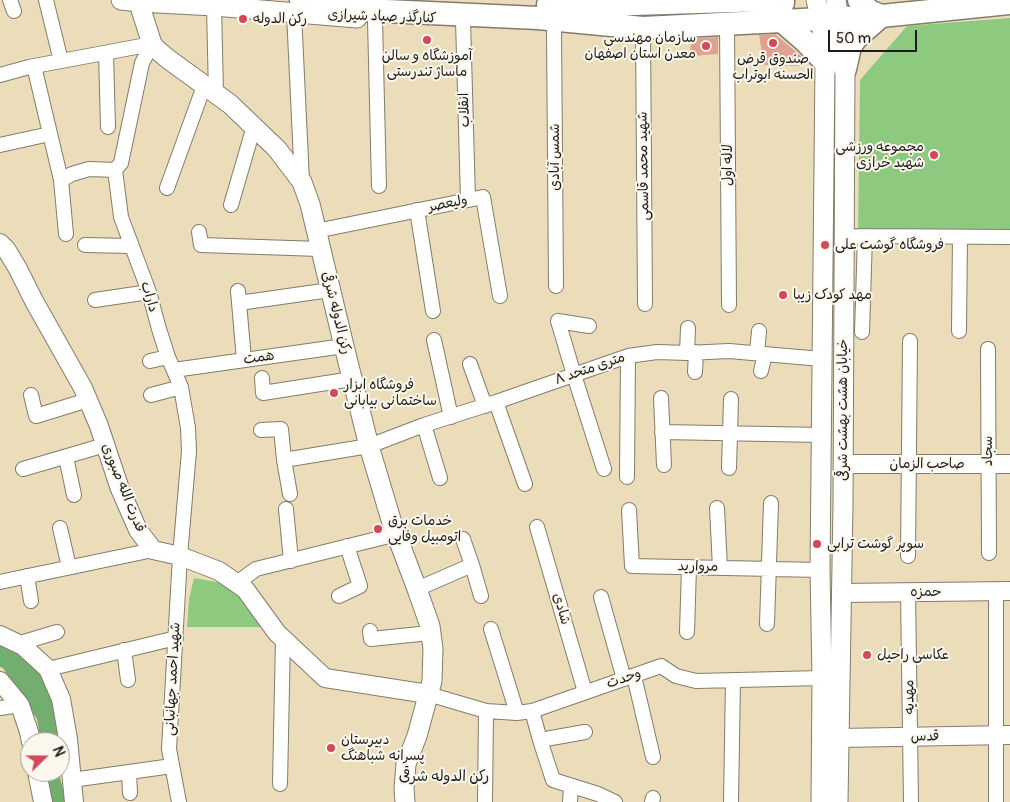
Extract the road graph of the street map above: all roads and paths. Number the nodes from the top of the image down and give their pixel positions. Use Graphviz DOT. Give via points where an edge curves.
graph roads {
  1 [pos="46,0"];
  2 [pos="450,0"];
  3 [pos="859,0"];
  4 [pos="133,1"];
  5 [pos="1009,4"];
  6 [pos="214,6"];
  7 [pos="297,6"];
  8 [pos="828,9"];
  9 [pos="774,11"];
  10 [pos="881,16"];
  11 [pos="375,20"];
  12 [pos="463,20"];
  13 [pos="728,24"];
  14 [pos="643,28"];
  15 [pos="554,29"];
  16 [pos="152,44"];
  17 [pos="106,52"];
  18 [pos="61,61"];
  19 [pos="34,66"];
  20 [pos="835,66"];
  21 [pos="0,75"];
  22 [pos="210,90"];
  23 [pos="254,126"];
  24 [pos="108,127"];
  25 [pos="50,134"];
  26 [pos="0,145"];
  27 [pos="115,170"];
  28 [pos="61,180"];
  29 [pos="302,182"];
  30 [pos="379,186"];
  31 [pos="167,188"];
  32 [pos="468,200"];
  33 [pos="231,205"];
  34 [pos="417,210"];
  35 [pos="199,232"];
  36 [pos="66,234"];
  37 [pos="865,236"];
  38 [pos="844,237"];
  39 [pos="960,237"];
  40 [pos="1010,237"];
  41 [pos="318,240"];
  42 [pos="0,243"];
  43 [pos="85,245"];
  44 [pos="131,246"];
  45 [pos="556,286"];
  46 [pos="330,290"];
  47 [pos="149,292"];
  48 [pos="500,296"];
  49 [pos="95,300"];
  50 [pos="645,304"];
  51 [pos="728,305"];
  52 [pos="433,310"];
  53 [pos="589,326"];
  54 [pos="688,328"];
  55 [pos="759,331"];
  56 [pos="958,331"];
  57 [pos="862,332"];
  58 [pos="434,340"];
  59 [pos="910,341"];
  60 [pos="344,346"];
  61 [pos="988,349"];
  62 [pos="692,353"];
  63 [pos="761,353"];
  64 [pos="628,356"];
  65 [pos="822,359"];
  66 [pos="150,360"];
  67 [pos="244,360"];
  68 [pos="171,364"];
  69 [pos="470,364"];
  70 [pos="761,371"];
  71 [pos="695,372"];
  72 [pos="574,375"];
  73 [pos="262,378"];
  74 [pos="352,379"];
  75 [pos="181,387"];
  76 [pos="151,394"];
  77 [pos="32,395"];
  78 [pos="661,398"];
  79 [pos="731,399"];
  80 [pos="88,400"];
  81 [pos="490,404"];
  82 [pos="451,417"];
  83 [pos="424,426"];
  84 [pos="261,430"];
  85 [pos="662,432"];
  86 [pos="730,433"];
  87 [pos="821,435"];
  88 [pos="105,445"];
  89 [pos="369,446"];
  90 [pos="66,456"];
  91 [pos="284,460"];
  92 [pos="843,464"];
  93 [pos="908,464"];
  94 [pos="988,464"];
  95 [pos="1010,464"];
  96 [pos="664,465"];
  97 [pos="729,468"];
  98 [pos="23,469"];
  99 [pos="604,469"];
  100 [pos="627,477"];
  101 [pos="440,478"];
  102 [pos="525,484"];
  103 [pos="290,494"];
  104 [pos="74,495"];
  105 [pos="821,503"];
  106 [pos="771,504"];
  107 [pos="843,505"];
  108 [pos="717,508"];
  109 [pos="286,509"];
  110 [pos="629,510"];
  111 [pos="537,526"];
  112 [pos="60,528"];
  113 [pos="396,534"];
  114 [pos="464,539"];
  115 [pos="347,546"];
  116 [pos="153,550"];
  117 [pos="989,553"];
  118 [pos="180,556"];
  119 [pos="908,556"];
  120 [pos="291,561"];
  121 [pos="472,565"];
  122 [pos="689,567"];
  123 [pos="69,568"];
  124 [pos="720,568"];
  125 [pos="770,569"];
  126 [pos="820,570"];
  127 [pos="27,576"];
  128 [pos="0,582"];
  129 [pos="237,583"];
  130 [pos="417,589"];
  131 [pos="1003,591"];
  132 [pos="908,592"];
  133 [pos="841,593"];
  134 [pos="339,596"];
  135 [pos="481,596"];
  136 [pos="601,597"];
  137 [pos="31,601"];
  138 [pos="767,624"];
  139 [pos="491,629"];
  140 [pos="370,631"];
  141 [pos="57,632"];
  142 [pos="687,632"];
  143 [pos="430,633"];
  144 [pos="0,636"];
  145 [pos="176,638"];
  146 [pos="283,638"];
  147 [pos="17,644"];
  148 [pos="124,650"];
  149 [pos="48,669"];
  150 [pos="629,677"];
  151 [pos="822,678"];
  152 [pos="128,680"];
  153 [pos="733,680"];
  154 [pos="0,681"];
  155 [pos="585,692"];
  156 [pos="428,694"];
  157 [pos="20,704"];
  158 [pos="0,708"];
  159 [pos="486,711"];
  160 [pos="532,711"];
  161 [pos="517,713"];
  162 [pos="29,732"];
  163 [pos="585,732"];
  164 [pos="1003,735"];
  165 [pos="911,737"];
  166 [pos="839,738"];
  167 [pos="540,740"];
  168 [pos="653,757"];
  169 [pos="172,766"];
  170 [pos="129,772"];
  171 [pos="72,780"];
  172 [pos="39,782"];
  173 [pos="280,784"];
  174 [pos="571,786"];
  175 [pos="130,793"];
  176 [pos="42,802"];
  177 [pos="74,802"];
  178 [pos="180,802"];
  179 [pos="405,802"];
  180 [pos="485,802"];
  181 [pos="570,802"];
  182 [pos="615,802"];
  183 [pos="731,802"];
  184 [pos="820,802"];
  185 [pos="838,802"];
  186 [pos="911,802"];
  187 [pos="996,802"];
  1 -- 18 [label="street"];
  2 -- 9 [label="highway"];
  3 -- 10 [label="highway" via="869,11"];
  4 -- 6 [label="main road, کنارگذر صیاد شیرازی"];
  4 -- 16 [label="main road"];
  5 -- 10 [label="highway"];
  6 -- 7 [label="main road, کنارگذر صیاد شیرازی"];
  6 -- 22 [label="street"];
  7 -- 11 [label="main road, کنارگذر صیاد شیرازی"];
  7 -- 14 [label="highway" via="538,18"];
  7 -- 29 [label="street"];
  8 -- 9 [label="highway"];
  8 -- 10 [label="highway"];
  8 -- 20 [label="main road"];
  9 -- 13 [label="highway"];
  9 -- 20 [label="highway"];
  10 -- 20 [label="highway" via="856,38"];
  11 -- 12 [label="main road, کنارگذر صیاد شیرازی"];
  11 -- 30 [label="street"];
  12 -- 15 [label="main road, کنارگذر صیاد شیرازی"];
  12 -- 32 [label="street, انقلاب"];
  13 -- 14 [label="highway"];
  13 -- 51 [label="street, لاله اول"];
  14 -- 15 [label="main road, کنارگذر صیاد شیرازی"];
  14 -- 50 [label="street, شهید محمد قاسمی"];
  15 -- 45 [label="street, شمس آبادی"];
  16 -- 17 [label="street"];
  16 -- 22 [label="main road, رکن الدوله شرقی"];
  16 -- 27 [label="street, داراب" via="142,63 120,163"];
  17 -- 18 [label="street"];
  17 -- 24 [label="street"];
  18 -- 19 [label="street"];
  19 -- 21 [label="street"];
  19 -- 25 [label="street"];
  20 -- 38 [label="main road, خیابان هشت بهشت شرقی"];
  20 -- 65 [label="main road, خیابان هشت بهشت شرقی"];
  22 -- 23 [label="main road, رکن الدوله شرقی"];
  22 -- 31 [label="street"];
  23 -- 29 [label="main road, رکن الدوله شرقی"];
  23 -- 33 [label="street"];
  25 -- 26 [label="street"];
  25 -- 28 [label="street"];
  27 -- 28 [label="street" via="89,169"];
  27 -- 44 [label="street, داراب" via="122,217"];
  28 -- 36 [label="street"];
  29 -- 41 [label="main road, رکن الدوله شرقی"];
  32 -- 34 [label="street, ولیعصر"];
  32 -- 48 [label="street, ولیعصر" via="482,197"];
  34 -- 41 [label="street, ولیعصر"];
  34 -- 52 [label="street"];
  35 -- 41 [label="street, ولیعصر" via="201,245"];
  37 -- 38 [label="street"];
  37 -- 39 [label="street"];
  37 -- 57 [label="street"];
  38 -- 92 [label="main road, خیابان هشت بهشت شرقی"];
  39 -- 40 [label="street"];
  39 -- 56 [label="street"];
  41 -- 46 [label="main road, رکن الدوله شرقی"];
  42 -- 80 [label="street, قدرت الله صبوری" via="18,269"];
  43 -- 44 [label="street"];
  44 -- 47 [label="street, داراب"];
  46 -- 60 [label="main road, رکن الدوله شرقی"];
  46 -- 67 [label="street" via="239,297"];
  47 -- 49 [label="street"];
  47 -- 68 [label="street, داراب"];
  53 -- 72 [label="street" via="558,321"];
  54 -- 62 [label="street"];
  55 -- 63 [label="street"];
  58 -- 82 [label="street"];
  59 -- 93 [label="street"];
  60 -- 67 [label="street, همت"];
  60 -- 74 [label="main road, رکن الدوله شرقی"];
  61 -- 94 [label="street, سجاد"];
  62 -- 63 [label="street, ۸ متری متحد"];
  62 -- 64 [label="street, ۸ متری متحد" via="657,352"];
  62 -- 71 [label="street"];
  63 -- 65 [label="street, ۸ متری متحد"];
  63 -- 70 [label="street"];
  64 -- 72 [label="street, ۸ متری متحد"];
  64 -- 100 [label="street"];
  65 -- 87 [label="main road, خیابان هشت بهشت شرقی"];
  66 -- 68 [label="street, همت"];
  67 -- 68 [label="street, همت"];
  68 -- 75 [label="street, داراب"];
  69 -- 81 [label="street"];
  72 -- 81 [label="street, ۸ متری متحد"];
  72 -- 99 [label="street"];
  73 -- 74 [label="street" via="263,393"];
  74 -- 89 [label="main road, رکن الدوله شرقی"];
  75 -- 76 [label="street"];
  75 -- 118 [label="street, داراب" via="189,451"];
  77 -- 80 [label="street" via="36,416"];
  78 -- 85 [label="street"];
  79 -- 86 [label="street"];
  80 -- 88 [label="street, قدرت الله صبوری"];
  81 -- 82 [label="street, ۸ متری متحد"];
  81 -- 102 [label="street"];
  82 -- 83 [label="street, ۸ متری متحد"];
  83 -- 89 [label="street, ۸ متری متحد"];
  83 -- 101 [label="street"];
  84 -- 91 [label="street" via="281,429"];
  85 -- 86 [label="street"];
  85 -- 96 [label="street"];
  86 -- 87 [label="street"];
  86 -- 97 [label="street"];
  87 -- 105 [label="main road, خیابان هشت بهشت شرقی"];
  88 -- 90 [label="street"];
  88 -- 116 [label="street, قدرت الله صبوری" via="138,530"];
  89 -- 91 [label="street, ۸ متری متحد"];
  89 -- 113 [label="main road, رکن الدوله شرقی"];
  90 -- 98 [label="street"];
  90 -- 104 [label="street"];
  91 -- 103 [label="street"];
  92 -- 93 [label="street, صاحب الزمان"];
  92 -- 107 [label="main road, خیابان هشت بهشت شرقی"];
  93 -- 94 [label="street, صاحب الزمان"];
  93 -- 119 [label="street"];
  94 -- 95 [label="street, صاحب الزمان"];
  94 -- 117 [label="street, سجاد"];
  105 -- 107 [label="main road"];
  105 -- 126 [label="main road, خیابان هشت بهشت شرقی"];
  106 -- 125 [label="street"];
  107 -- 133 [label="main road, خیابان هشت بهشت شرقی"];
  108 -- 124 [label="street"];
  109 -- 120 [label="street"];
  110 -- 122 [label="street, مروارید" via="632,566"];
  111 -- 155 [label="street, شادی"];
  112 -- 123 [label="street"];
  113 -- 115 [label="street"];
  113 -- 130 [label="main road, رکن الدوله شرقی"];
  114 -- 121 [label="street"];
  115 -- 120 [label="street"];
  115 -- 134 [label="street" via="360,586"];
  116 -- 118 [label="street"];
  116 -- 123 [label="street"];
  118 -- 129 [label="street" via="219,571"];
  118 -- 145 [label="street, شهید احمد جهانبانی"];
  120 -- 129 [label="street" via="256,569"];
  121 -- 130 [label="street"];
  121 -- 135 [label="street"];
  122 -- 124 [label="street, مروارید"];
  122 -- 142 [label="street"];
  123 -- 127 [label="street"];
  124 -- 125 [label="street, مروارید"];
  125 -- 126 [label="street, مروارید"];
  125 -- 138 [label="street"];
  126 -- 151 [label="main road, خیابان هشت بهشت شرقی"];
  127 -- 128 [label="street"];
  127 -- 137 [label="street"];
  129 -- 146 [label="street"];
  130 -- 143 [label="main road, رکن الدوله شرقی"];
  131 -- 132 [label="street, حمزه"];
  131 -- 164 [label="street"];
  132 -- 133 [label="street, حمزه"];
  132 -- 165 [label="street, مهدیه"];
  133 -- 166 [label="main road, خیابان هشت بهشت شرقی"];
  136 -- 150 [label="street"];
  139 -- 161 [label="street"];
  140 -- 143 [label="street" via="371,639"];
  141 -- 147 [label="street"];
  143 -- 156 [label="main road, رکن الدوله شرقی" via="432,681"];
  144 -- 147 [label="street"];
  145 -- 148 [label="street"];
  145 -- 169 [label="street, شهید احمد جهانبانی" via="169,750"];
  146 -- 156 [label="street" via="326,678"];
  146 -- 173 [label="street"];
  147 -- 149 [label="street" via="24,646"];
  148 -- 149 [label="street"];
  148 -- 152 [label="street"];
  149 -- 171 [label="street" via="61,698"];
  150 -- 153 [label="street, وحدت" via="661,666 676,676 696,680"];
  150 -- 155 [label="street, وحدت"];
  150 -- 168 [label="street"];
  151 -- 153 [label="street, وحدت"];
  151 -- 184 [label="main road, خیابان هشت بهشت شرقی"];
  153 -- 183 [label="street"];
  154 -- 157 [label="street"];
  155 -- 160 [label="street, وحدت"];
  156 -- 159 [label="street, وحدت"];
  156 -- 179 [label="main road, رکن الدوله شرقی" via="406,764"];
  157 -- 158 [label="street"];
  157 -- 162 [label="street"];
  159 -- 161 [label="street, وحدت"];
  159 -- 180 [label="street"];
  160 -- 161 [label="street, وحدت"];
  160 -- 167 [label="street"];
  163 -- 167 [label="street"];
  164 -- 165 [label="street, قدس"];
  164 -- 187 [label="street"];
  165 -- 166 [label="street, قدس"];
  165 -- 186 [label="street, مهدیه"];
  166 -- 185 [label="main road, خیابان هشت بهشت شرقی"];
  167 -- 174 [label="street" via="553,780"];
  169 -- 170 [label="street"];
  169 -- 178 [label="street, شهید احمد جهانبانی"];
  170 -- 171 [label="street"];
  170 -- 175 [label="street"];
  171 -- 177 [label="street"];
  172 -- 176 [label="street"];
  174 -- 181 [label="street"];
  174 -- 182 [label="street"];
}
